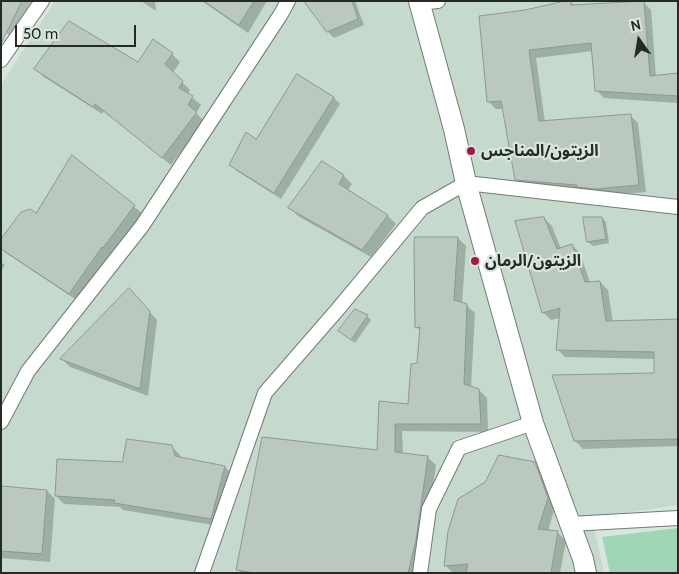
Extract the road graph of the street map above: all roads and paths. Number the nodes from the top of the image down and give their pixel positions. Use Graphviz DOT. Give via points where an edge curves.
graph roads {
  1 [pos="42,1"];
  2 [pos="288,1"];
  3 [pos="425,2"];
  4 [pos="1,60"];
  5 [pos="466,183"];
  6 [pos="678,207"];
  7 [pos="1,422"];
  8 [pos="533,423"];
  9 [pos="678,518"];
  10 [pos="570,524"];
  11 [pos="202,573"];
  12 [pos="420,573"];
  13 [pos="586,573"];
  1 -- 4 [label="street"];
  2 -- 7 [label="street" via="142,226 28,371"];
  3 -- 5 [label="street"];
  5 -- 6 [label="street"];
  5 -- 8 [label="street"];
  5 -- 11 [label="street" via="422,208 265,393"];
  8 -- 10 [label="street"];
  8 -- 12 [label="street" via="459,448 429,509"];
  9 -- 10 [label="street"];
  10 -- 13 [label="street"];
}
